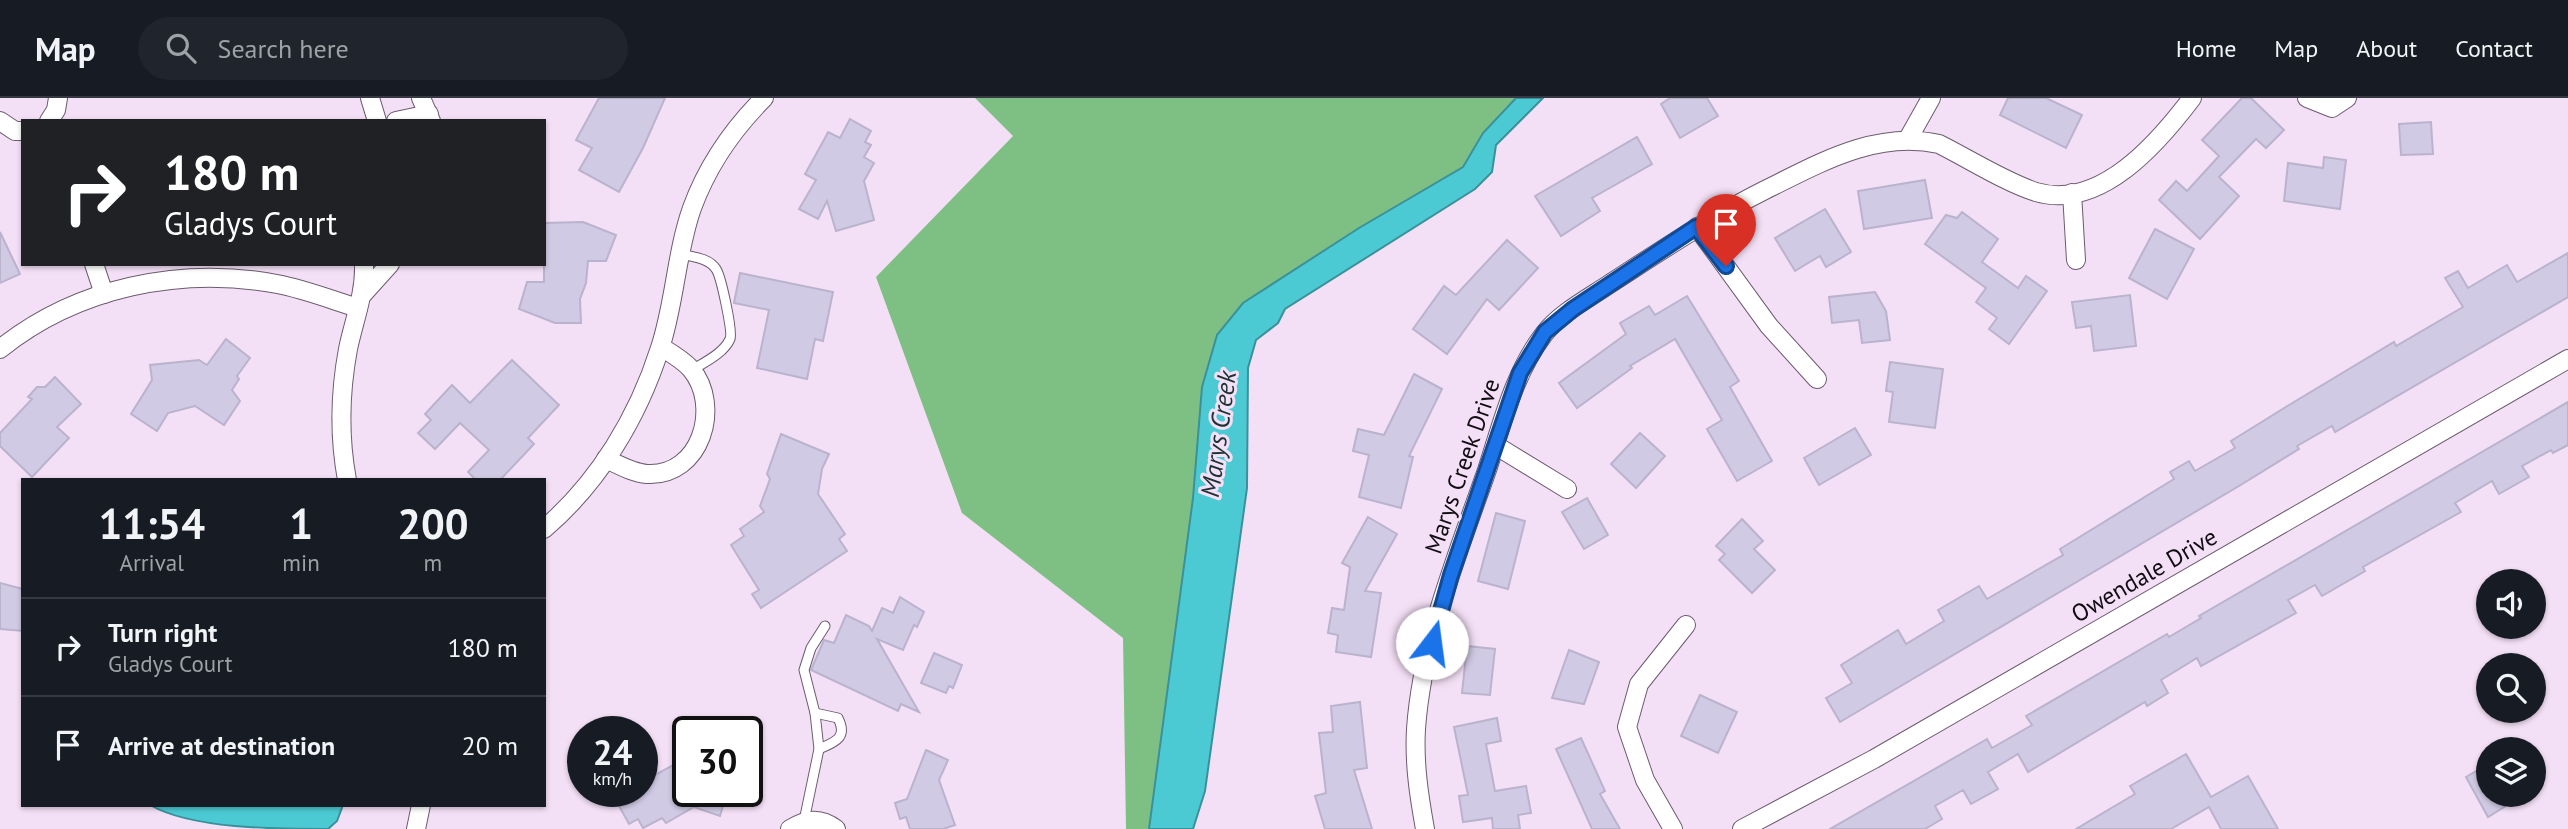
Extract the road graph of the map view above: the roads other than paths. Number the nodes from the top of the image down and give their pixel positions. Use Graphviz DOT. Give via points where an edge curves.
graph roads {
  1 [pos="58,98"];
  2 [pos="370,98"];
  3 [pos="764,98"];
  4 [pos="1931,98"];
  5 [pos="2192,98"];
  6 [pos="2307,98"];
  7 [pos="2347,98"];
  8 [pos="427,111"];
  9 [pos="50,119"];
  10 [pos="376,119"];
  11 [pos="402,119"];
  12 [pos="0,121"];
  13 [pos="21,131"];
  14 [pos="1908,139"];
  15 [pos="2072,193"];
  16 [pos="1696,227"];
  17 [pos="681,254"];
  18 [pos="2076,260"];
  19 [pos="95,266"];
  20 [pos="364,266"];
  21 [pos="388,266"];
  22 [pos="104,294"];
  23 [pos="361,301"];
  24 [pos="661,347"];
  25 [pos="0,349"];
  26 [pos="2568,359"];
  27 [pos="692,370"];
  28 [pos="1818,379"];
  29 [pos="1495,445"];
  30 [pos="606,459"];
  31 [pos="347,478"];
  32 [pos="1567,489"];
  33 [pos="546,527"];
  34 [pos="1686,625"];
  35 [pos="825,626"];
  36 [pos="815,713"];
  37 [pos="818,749"];
  38 [pos="421,807"];
  39 [pos="797,825"];
  40 [pos="416,829"];
  41 [pos="836,829"];
  42 [pos="1425,829"];
  43 [pos="1673,829"];
  44 [pos="1742,829"];
  1 -- 9 [label="street"];
  2 -- 10 [label="street"];
  3 -- 17 [label="street" via="715,162 692,210"];
  4 -- 14 [label="street"];
  5 -- 15 [label="street" via="2163,136 2129,165 2104,182"];
  6 -- 7 [label="street" via="2332,108"];
  8 -- 11 [label="street"];
  12 -- 13 [label="street"];
  14 -- 15 [label="street, Marys Creek Drive" via="1939,144 2036,192"];
  14 -- 16 [label="street, Marys Creek Drive" via="1835,155"];
  15 -- 18 [label="street"];
  16 -- 28 [label="street" via="1769,326"];
  16 -- 29 [label="street, Marys Creek Drive" via="1545,332 1520,373"];
  17 -- 24 [label="street"];
  17 -- 27 [label="lane" via="705,260 716,269 732,328 720,352"];
  19 -- 22 [label="street"];
  20 -- 23 [label="street"];
  21 -- 23 [label="street"];
  22 -- 23 [label="street" via="170,279 233,278"];
  22 -- 25 [label="street" via="42,321"];
  23 -- 31 [label="street" via="343,380"];
  24 -- 27 [label="street"];
  24 -- 30 [label="street" via="640,398"];
  26 -- 44 [label="street, Owendale Drive" via="1874,759"];
  27 -- 30 [label="street" via="704,392 706,418 702,439 694,450 678,465 656,474 636,472"];
  29 -- 32 [label="street"];
  29 -- 42 [label="street, Marys Creek Drive" via="1426,666 1416,729 1416,782"];
  30 -- 33 [label="street" via="578,497"];
  34 -- 43 [label="street" via="1639,684 1627,727 1645,780"];
  35 -- 36 [label="lane" via="804,670"];
  36 -- 37 [label="lane"];
  36 -- 37 [label="lane" via="838,718 843,727 837,741"];
  37 -- 39 [label="lane"];
  38 -- 40 [label="street"];
  39 -- 41 [label="street" via="825,822"];
}
